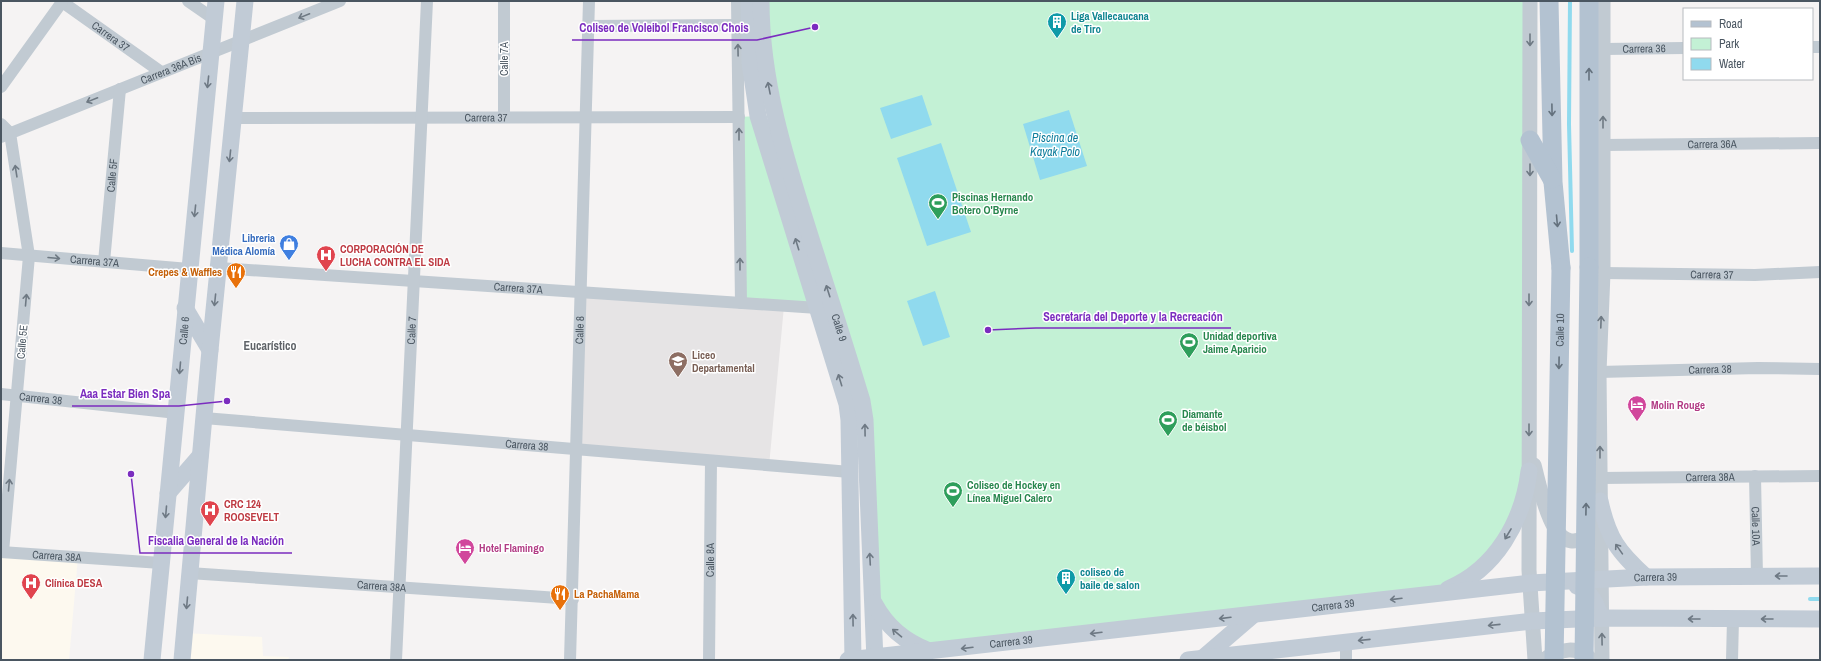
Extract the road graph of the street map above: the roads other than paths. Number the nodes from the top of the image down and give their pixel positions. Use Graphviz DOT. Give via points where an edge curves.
graph roads {
  1 [pos="188,1"];
  2 [pos="216,1"];
  3 [pos="245,1"];
  4 [pos="340,1"];
  5 [pos="428,1"];
  6 [pos="504,1"];
  7 [pos="589,1"];
  8 [pos="737,1"];
  9 [pos="749,1"];
  10 [pos="760,1"];
  11 [pos="1530,1"];
  12 [pos="1549,1"];
  13 [pos="1589,1"];
  14 [pos="1603,1"];
  15 [pos="62,2"];
  16 [pos="214,19"];
  17 [pos="737,25"];
  18 [pos="588,26"];
  19 [pos="241,40"];
  20 [pos="1683,48"];
  21 [pos="1604,49"];
  22 [pos="210,52"];
  23 [pos="161,72"];
  24 [pos="1,87"];
  25 [pos="120,89"];
  26 [pos="234,118"];
  27 [pos="422,118"];
  28 [pos="504,118"];
  29 [pos="586,118"];
  30 [pos="739,118"];
  31 [pos="1,124"];
  32 [pos="6,135"];
  33 [pos="1530,140"];
  34 [pos="1820,143"];
  35 [pos="1603,152"];
  36 [pos="789,165"];
  37 [pos="1553,182"];
  38 [pos="779,183"];
  39 [pos="1590,200"];
  40 [pos="1,253"];
  41 [pos="29,256"];
  42 [pos="104,262"];
  43 [pos="1598,265"];
  44 [pos="218,268"];
  45 [pos="189,269"];
  46 [pos="1820,272"];
  47 [pos="414,282"];
  48 [pos="581,293"];
  49 [pos="741,303"];
  50 [pos="185,308"];
  51 [pos="818,308"];
  52 [pos="210,350"];
  53 [pos="1820,369"];
  54 [pos="1599,372"];
  55 [pos="1,394"];
  56 [pos="18,396"];
  57 [pos="177,413"];
  58 [pos="204,418"];
  59 [pos="407,435"];
  60 [pos="1529,449"];
  61 [pos="577,450"];
  62 [pos="200,456"];
  63 [pos="711,461"];
  64 [pos="1529,471"];
  65 [pos="850,472"];
  66 [pos="1755,476"];
  67 [pos="1820,476"];
  68 [pos="1600,478"];
  69 [pos="168,493"];
  70 [pos="1600,501"];
  71 [pos="1600,519"];
  72 [pos="2,552"];
  73 [pos="161,563"];
  74 [pos="189,572"];
  75 [pos="1757,576"];
  76 [pos="1820,576"];
  77 [pos="1646,577"];
  78 [pos="1601,580"];
  79 [pos="1557,581"];
  80 [pos="1530,583"];
  81 [pos="400,587"];
  82 [pos="1434,594"];
  83 [pos="872,598"];
  84 [pos="573,599"];
  85 [pos="1253,615"];
  86 [pos="1601,618"];
  87 [pos="1733,619"];
  88 [pos="1820,619"];
  89 [pos="1532,620"];
  90 [pos="1346,642"];
  91 [pos="931,652"];
  92 [pos="875,659"];
  93 [pos="1196,659"];
  94 [pos="152,660"];
  95 [pos="182,660"];
  96 [pos="396,660"];
  97 [pos="570,660"];
  98 [pos="709,660"];
  99 [pos="848,660"];
  100 [pos="853,660"];
  101 [pos="1346,660"];
  102 [pos="1535,660"];
  103 [pos="1544,660"];
  104 [pos="1554,660"];
  105 [pos="1584,660"];
  106 [pos="1591,660"];
  107 [pos="1602,660"];
  108 [pos="1732,660"];
  1 -- 16 [label="street"];
  2 -- 16 [label="main road, Calle 6"];
  3 -- 19 [label="main road"];
  4 -- 19 [label="street, Carrera 36A Bis, one-way"];
  5 -- 27 [label="street, Calle 7"];
  6 -- 28 [label="street, Calle 7A"];
  7 -- 18 [label="street, Calle 8"];
  8 -- 17 [label="street"];
  9 -- 38 [label="main road, Calle 9" via="753,90 758,116"];
  36 -- 10 [label="main road, Calle 9, one-way" via="772,107 764,62"];
  11 -- 33 [label="street, one-way"];
  12 -- 37 [label="main road, Calle 10, one-way"];
  39 -- 13 [label="main road, one-way"];
  14 -- 21 [label="street"];
  15 -- 23 [label="street, Carrera 37"];
  15 -- 24 [label="street"];
  16 -- 22 [label="main road, Calle 6"];
  17 -- 18 [label="street"];
  30 -- 17 [label="street, one-way"];
  18 -- 29 [label="street, Calle 8"];
  19 -- 22 [label="street, Carrera 36A Bis"];
  19 -- 26 [label="main road"];
  20 -- 21 [label="street, Carrera 36"];
  35 -- 21 [label="street, one-way"];
  22 -- 23 [label="street, Carrera 36A Bis"];
  22 -- 45 [label="main road, Calle 6, one-way"];
  23 -- 25 [label="street, Carrera 36A Bis"];
  25 -- 32 [label="street, Carrera 36A Bis, one-way"];
  25 -- 42 [label="street, Calle 5F"];
  26 -- 27 [label="street, Carrera 37"];
  26 -- 44 [label="main road, one-way"];
  27 -- 28 [label="street, Carrera 37"];
  27 -- 47 [label="street, Calle 7"];
  28 -- 29 [label="street, Carrera 37"];
  29 -- 30 [label="street, Carrera 37"];
  29 -- 48 [label="street, Calle 8"];
  49 -- 30 [label="street, one-way"];
  31 -- 32 [label="street"];
  41 -- 32 [label="street, Calle 5E, one-way"];
  33 -- 37 [label="main road"];
  33 -- 60 [label="street, one-way"];
  34 -- 35 [label="street, Carrera 36A"];
  35 -- 39 [label="main road"];
  35 -- 43 [label="street"];
  36 -- 38 [label="main road"];
  83 -- 36 [label="main road, Calle 9, one-way" via="862,401"];
  37 -- 104 [label="main road, Calle 10, one-way, bridge" via="1561,268"];
  51 -- 38 [label="main road, Calle 9, one-way"];
  39 -- 43 [label="main road" via="1590,221"];
  40 -- 41 [label="street, Carrera 37A"];
  41 -- 42 [label="street, Carrera 37A, one-way"];
  56 -- 41 [label="street, Calle 5E, one-way"];
  42 -- 45 [label="street, Carrera 37A"];
  43 -- 46 [label="street, Carrera 37" via="1755,275"];
  54 -- 43 [label="street, one-way"];
  105 -- 43 [label="main road, one-way, bridge"];
  44 -- 47 [label="street, Carrera 37A"];
  44 -- 52 [label="main road, one-way"];
  45 -- 50 [label="main road, Calle 6"];
  47 -- 48 [label="street, Carrera 37A"];
  47 -- 59 [label="street, Calle 7"];
  48 -- 49 [label="street, Carrera 37A"];
  48 -- 61 [label="street, Calle 8"];
  49 -- 51 [label="street, Carrera 37A"];
  50 -- 52 [label="main road"];
  50 -- 57 [label="main road, Calle 6, one-way"];
  65 -- 51 [label="main road, Calle 9, one-way" via="850,420 847,404"];
  52 -- 58 [label="main road"];
  53 -- 54 [label="street, Carrera 38"];
  68 -- 54 [label="street, one-way"];
  55 -- 56 [label="street, Carrera 38"];
  56 -- 57 [label="street, Carrera 38"];
  72 -- 56 [label="street, Calle 5E, one-way"];
  57 -- 69 [label="main road, Calle 6"];
  58 -- 59 [label="street, Carrera 38"];
  58 -- 62 [label="main road"];
  59 -- 61 [label="street, Carrera 38"];
  59 -- 81 [label="street, Calle 7"];
  60 -- 64 [label="street"];
  60 -- 71 [label="street" via="1550,520 1559,535 1568,541 1578,540 1590,532"];
  61 -- 63 [label="street, Carrera 38"];
  61 -- 84 [label="street, Calle 8"];
  62 -- 69 [label="main road"];
  62 -- 74 [label="main road"];
  63 -- 65 [label="street, Carrera 38"];
  63 -- 98 [label="street, Calle 8A"];
  64 -- 80 [label="street"];
  64 -- 82 [label="main road, one-way" via="1526,494 1519,515 1496,552 1479,570 1461,583"];
  100 -- 65 [label="main road, Calle 9, one-way"];
  66 -- 67 [label="street, Carrera 38A"];
  66 -- 68 [label="street, Carrera 38A"];
  66 -- 75 [label="street, Calle 10A"];
  68 -- 70 [label="street"];
  69 -- 73 [label="main road, Calle 6, one-way"];
  70 -- 71 [label="street"];
  77 -- 70 [label="main road, one-way" via="1625,558 1612,540 1604,521"];
  71 -- 78 [label="street"];
  72 -- 73 [label="street, Carrera 38A"];
  73 -- 94 [label="main road, Calle 6"];
  74 -- 81 [label="street, Carrera 38A"];
  74 -- 95 [label="main road, one-way"];
  76 -- 75 [label="main road, Carrera 39, one-way"];
  75 -- 77 [label="main road, Carrera 39"];
  77 -- 78 [label="main road, Carrera 39"];
  78 -- 79 [label="main road, Carrera 39"];
  78 -- 86 [label="street"];
  79 -- 80 [label="main road, Carrera 39"];
  79 -- 86 [label="main road" via="1581,587 1590,595"];
  80 -- 82 [label="main road, Carrera 39"];
  80 -- 89 [label="street"];
  81 -- 84 [label="street, Carrera 38A"];
  81 -- 96 [label="street, Calle 7"];
  82 -- 85 [label="main road, Carrera 39, one-way"];
  91 -- 83 [label="main road, one-way" via="912,644 895,632 881,617"];
  83 -- 92 [label="main road, Calle 9"];
  84 -- 97 [label="street, Calle 8"];
  85 -- 91 [label="main road, Carrera 39, one-way"];
  85 -- 93 [label="main road"];
  87 -- 86 [label="main road, one-way"];
  86 -- 89 [label="main road"];
  107 -- 86 [label="street, one-way"];
  88 -- 87 [label="main road, one-way"];
  87 -- 108 [label="street"];
  89 -- 90 [label="main road, one-way"];
  89 -- 102 [label="street"];
  90 -- 93 [label="main road"];
  90 -- 101 [label="street"];
  91 -- 92 [label="main road, Carrera 39"];
  92 -- 100 [label="main road, Carrera 39"];
  99 -- 100 [label="main road, Carrera 39"];
  103 -- 106 [label="street" via="1554,652 1566,649 1578,651"];
}
